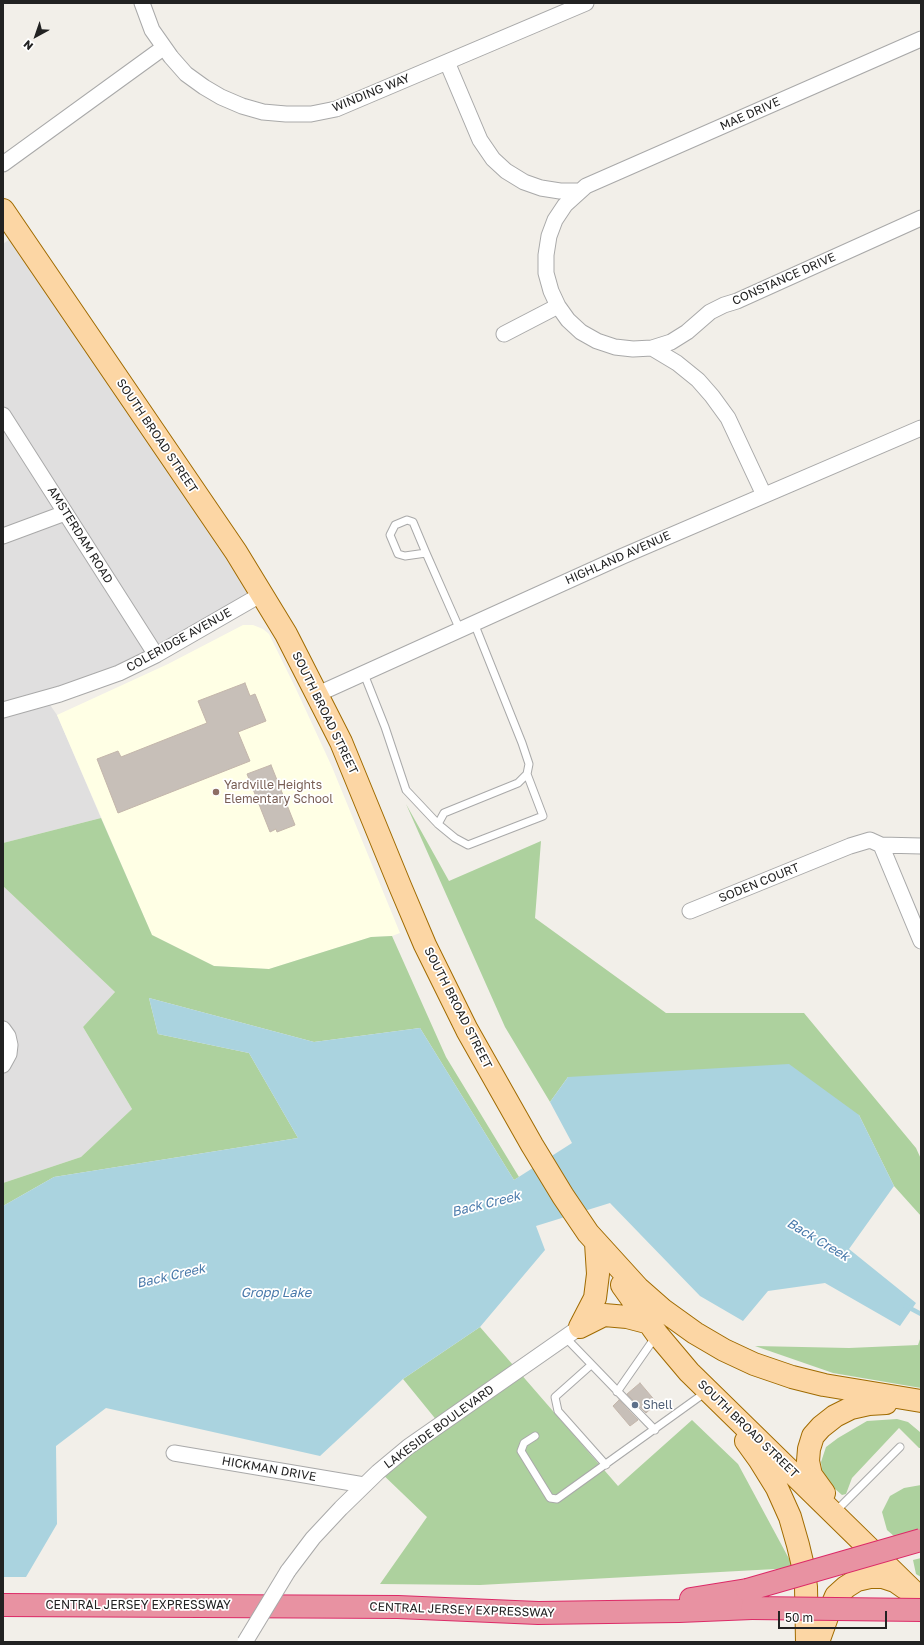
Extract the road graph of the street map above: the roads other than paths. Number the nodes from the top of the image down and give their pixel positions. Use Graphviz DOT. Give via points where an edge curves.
graph roads {
  1 [pos="142,3"];
  2 [pos="586,3"];
  3 [pos="921,39"];
  4 [pos="163,48"];
  5 [pos="447,62"];
  6 [pos="3,164"];
  7 [pos="579,191"];
  8 [pos="3,210"];
  9 [pos="921,218"];
  10 [pos="558,306"];
  11 [pos="504,334"];
  12 [pos="652,348"];
  13 [pos="3,415"];
  14 [pos="921,428"];
  15 [pos="764,495"];
  16 [pos="66,513"];
  17 [pos="3,536"];
  18 [pos="426,553"];
  19 [pos="262,594"];
  20 [pos="474,623"];
  21 [pos="460,630"];
  22 [pos="156,656"];
  23 [pos="364,674"];
  24 [pos="318,694"];
  25 [pos="3,710"];
  26 [pos="527,774"];
  27 [pos="438,824"];
  28 [pos="881,845"];
  29 [pos="921,846"];
  30 [pos="690,911"];
  31 [pos="921,941"];
  32 [pos="3,1029"];
  33 [pos="3,1065"];
  34 [pos="592,1238"];
  35 [pos="654,1329"];
  36 [pos="573,1332"];
  37 [pos="592,1365"];
  38 [pos="689,1372"];
  39 [pos="617,1392"];
  40 [pos="706,1392"];
  41 [pos="921,1402"];
  42 [pos="654,1430"];
  43 [pos="535,1436"];
  44 [pos="900,1446"];
  45 [pos="174,1453"];
  46 [pos="606,1465"];
  47 [pos="364,1485"];
  48 [pos="834,1513"];
  49 [pos="921,1540"];
  50 [pos="749,1599"];
  51 [pos="921,1599"];
  52 [pos="3,1605"];
  53 [pos="921,1610"];
  54 [pos="245,1642"];
  55 [pos="807,1642"];
  56 [pos="818,1642"];
  1 -- 4 [label="street, WINDING WAY" via="152,30"];
  2 -- 5 [label="street, WINDING WAY"];
  3 -- 7 [label="street, MAE DRIVE"];
  4 -- 5 [label="street, WINDING WAY" via="186,74 221,97 263,112 286,114 311,114 336,109"];
  4 -- 6 [label="street"];
  5 -- 7 [label="street" via="480,140 493,159 524,182 554,190"];
  7 -- 10 [label="street, CONSTANCE DRIVE" via="555,220 549,236 546,273"];
  8 -- 19 [label="main road, SOUTH BROAD STREET"];
  9 -- 12 [label="street, CONSTANCE DRIVE" via="724,305 710,312 671,342"];
  10 -- 11 [label="street"];
  10 -- 12 [label="street, CONSTANCE DRIVE" via="568,320 597,341 627,349"];
  12 -- 15 [label="street" via="677,363 698,380 712,396 728,418"];
  13 -- 16 [label="street, AMSTERDAM ROAD"];
  14 -- 15 [label="street, HIGHLAND AVENUE"];
  15 -- 20 [label="street, HIGHLAND AVENUE"];
  16 -- 17 [label="street"];
  16 -- 22 [label="street, AMSTERDAM ROAD"];
  18 -- 18 [label="lane" via="412,522 407,520 395,525 390,535 398,554 405,556"];
  18 -- 21 [label="lane"];
  19 -- 22 [label="street, COLERIDGE AVENUE"];
  19 -- 24 [label="main road, SOUTH BROAD STREET"];
  20 -- 21 [label="street, HIGHLAND AVENUE"];
  20 -- 26 [label="lane" via="522,743 529,764"];
  21 -- 23 [label="street, HIGHLAND AVENUE"];
  22 -- 25 [label="street, COLERIDGE AVENUE" via="60,694"];
  23 -- 24 [label="street, HIGHLAND AVENUE"];
  23 -- 27 [label="lane" via="406,790"];
  24 -- 34 [label="main road, SOUTH BROAD STREET" via="360,785 425,945 467,1030 532,1145"];
  26 -- 27 [label="lane" via="518,782 444,813"];
  26 -- 27 [label="lane" via="543,816 468,844 455,838"];
  28 -- 29 [label="street, SODEN COURT"];
  28 -- 30 [label="street, SODEN COURT" via="870,840 850,846"];
  28 -- 31 [label="street"];
  32 -- 33 [label="street" via="10,1046"];
  34 -- 35 [label="main road, SOUTH BROAD STREET"];
  34 -- 36 [label="main road" via="598,1274 595,1298"];
  34 -- 41 [label="main road, SOUTH BROAD STREET" via="638,1288 663,1310 724,1350 792,1377"];
  35 -- 36 [label="main road" via="627,1317 604,1316"];
  35 -- 38 [label="main road, SOUTH BROAD STREET"];
  35 -- 39 [label="lane"];
  36 -- 37 [label="lane"];
  36 -- 47 [label="street, LAKESIDE BOULEVARD" via="408,1447"];
  37 -- 39 [label="lane"];
  37 -- 46 [label="lane" via="555,1397 558,1411"];
  38 -- 40 [label="main road"];
  38 -- 48 [label="main road, SOUTH BROAD STREET"];
  39 -- 42 [label="lane"];
  40 -- 42 [label="lane"];
  40 -- 55 [label="main road" via="759,1458 790,1517 806,1587"];
  41 -- 48 [label="main road" via="869,1404 846,1410 821,1427 813,1436 808,1461 811,1475"];
  42 -- 46 [label="lane"];
  43 -- 46 [label="lane" via="524,1443 521,1451 550,1498 557,1499"];
  44 -- 48 [label="lane"];
  45 -- 47 [label="street, HICKMAN DRIVE"];
  47 -- 54 [label="street, LAKESIDE BOULEVARD, bridge" via="313,1538 288,1571"];
  48 -- 51 [label="main road, SOUTH BROAD STREET"];
  49 -- 50 [label="highway, bridge"];
  50 -- 52 [label="highway, CENTRAL JERSEY EXPRESSWAY" via="570,1605 538,1613 398,1607"];
  50 -- 53 [label="highway, bridge"];
  51 -- 56 [label="main road" via="895,1581 883,1577 857,1580 836,1596"];
}
